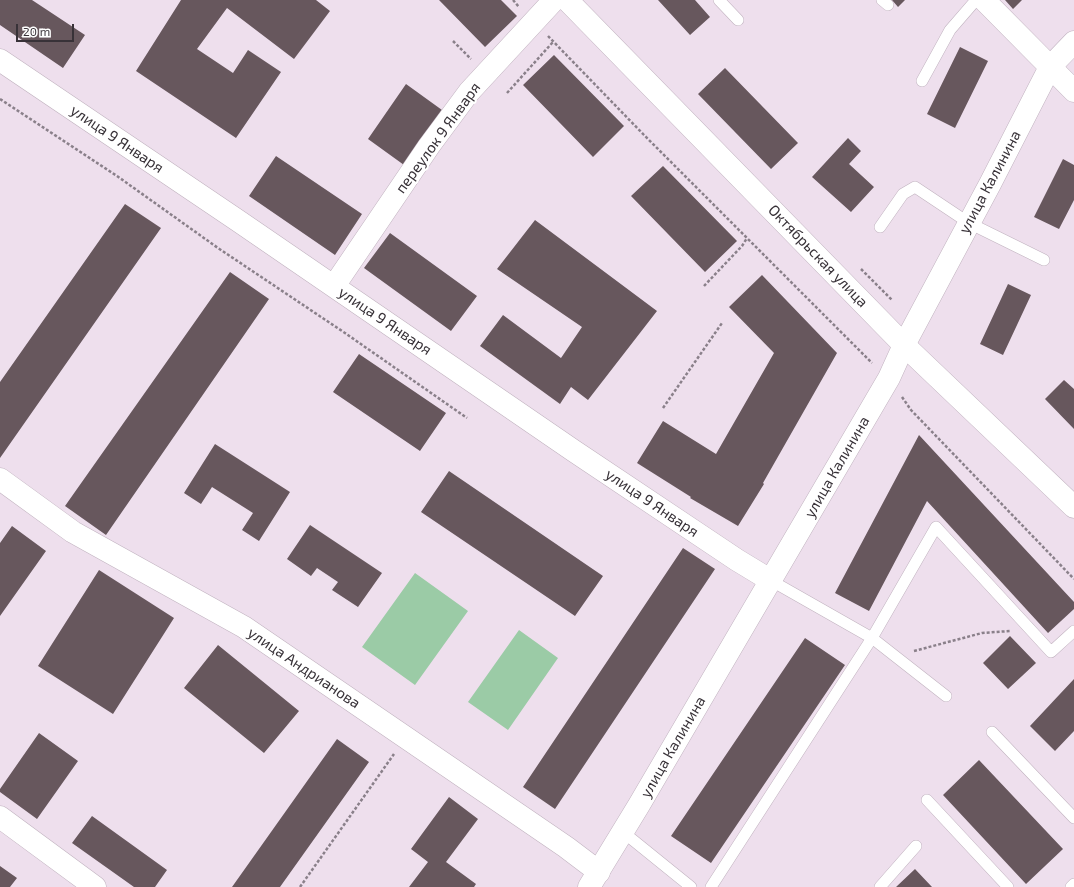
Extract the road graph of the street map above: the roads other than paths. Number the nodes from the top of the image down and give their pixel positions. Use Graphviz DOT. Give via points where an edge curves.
graph roads {
  1 [pos="554,0"];
  2 [pos="567,0"];
  3 [pos="719,0"];
  4 [pos="976,0"];
  5 [pos="984,0"];
  6 [pos="738,20"];
  7 [pos="1074,42"];
  8 [pos="0,60"];
  9 [pos="1050,67"];
  10 [pos="922,81"];
  11 [pos="1074,91"];
  12 [pos="969,223"];
  13 [pos="880,227"];
  14 [pos="1044,260"];
  15 [pos="334,286"];
  16 [pos="904,345"];
  17 [pos="0,479"];
  18 [pos="1074,507"];
  19 [pos="770,580"];
  20 [pos="1074,631"];
  21 [pos="872,638"];
  22 [pos="946,696"];
  23 [pos="992,732"];
  24 [pos="927,800"];
  25 [pos="0,817"];
  26 [pos="1074,818"];
  27 [pos="623,832"];
  28 [pos="916,846"];
  29 [pos="594,880"];
  30 [pos="1074,884"];
  31 [pos="96,887"];
  32 [pos="691,887"];
  33 [pos="711,887"];
  34 [pos="880,887"];
  35 [pos="1008,887"];
  36 [pos="1071,887"];
  1 -- 15 [label="street, переулок 9 Января" via="469,92"];
  2 -- 16 [label="street, Октябрьская улица"];
  3 -- 6 [label="lane"];
  4 -- 10 [label="lane" via="950,30"];
  5 -- 9 [label="street"];
  7 -- 9 [label="street, улица Калинина"];
  8 -- 15 [label="street, улица 9 Января"];
  9 -- 11 [label="street"];
  9 -- 12 [label="street, улица Калинина"];
  12 -- 13 [label="lane" via="915,187 903,194"];
  12 -- 14 [label="lane"];
  12 -- 16 [label="street, улица Калинина"];
  15 -- 19 [label="street, улица 9 Января" via="574,451"];
  16 -- 18 [label="street, Октябрьская улица"];
  16 -- 19 [label="street, улица Калинина" via="888,378"];
  17 -- 29 [label="street, улица Андрианова" via="73,532 244,627 566,847"];
  19 -- 21 [label="lane"];
  19 -- 27 [label="street, улица Калинина"];
  20 -- 21 [label="lane" via="1052,652 936,527"];
  21 -- 22 [label="lane"];
  21 -- 33 [label="lane"];
  23 -- 26 [label="lane"];
  24 -- 35 [label="lane"];
  25 -- 31 [label="street"];
  27 -- 29 [label="street, улица Калинина"];
  27 -- 32 [label="lane"];
  28 -- 34 [label="lane"];
  30 -- 36 [label="lane"];
}
